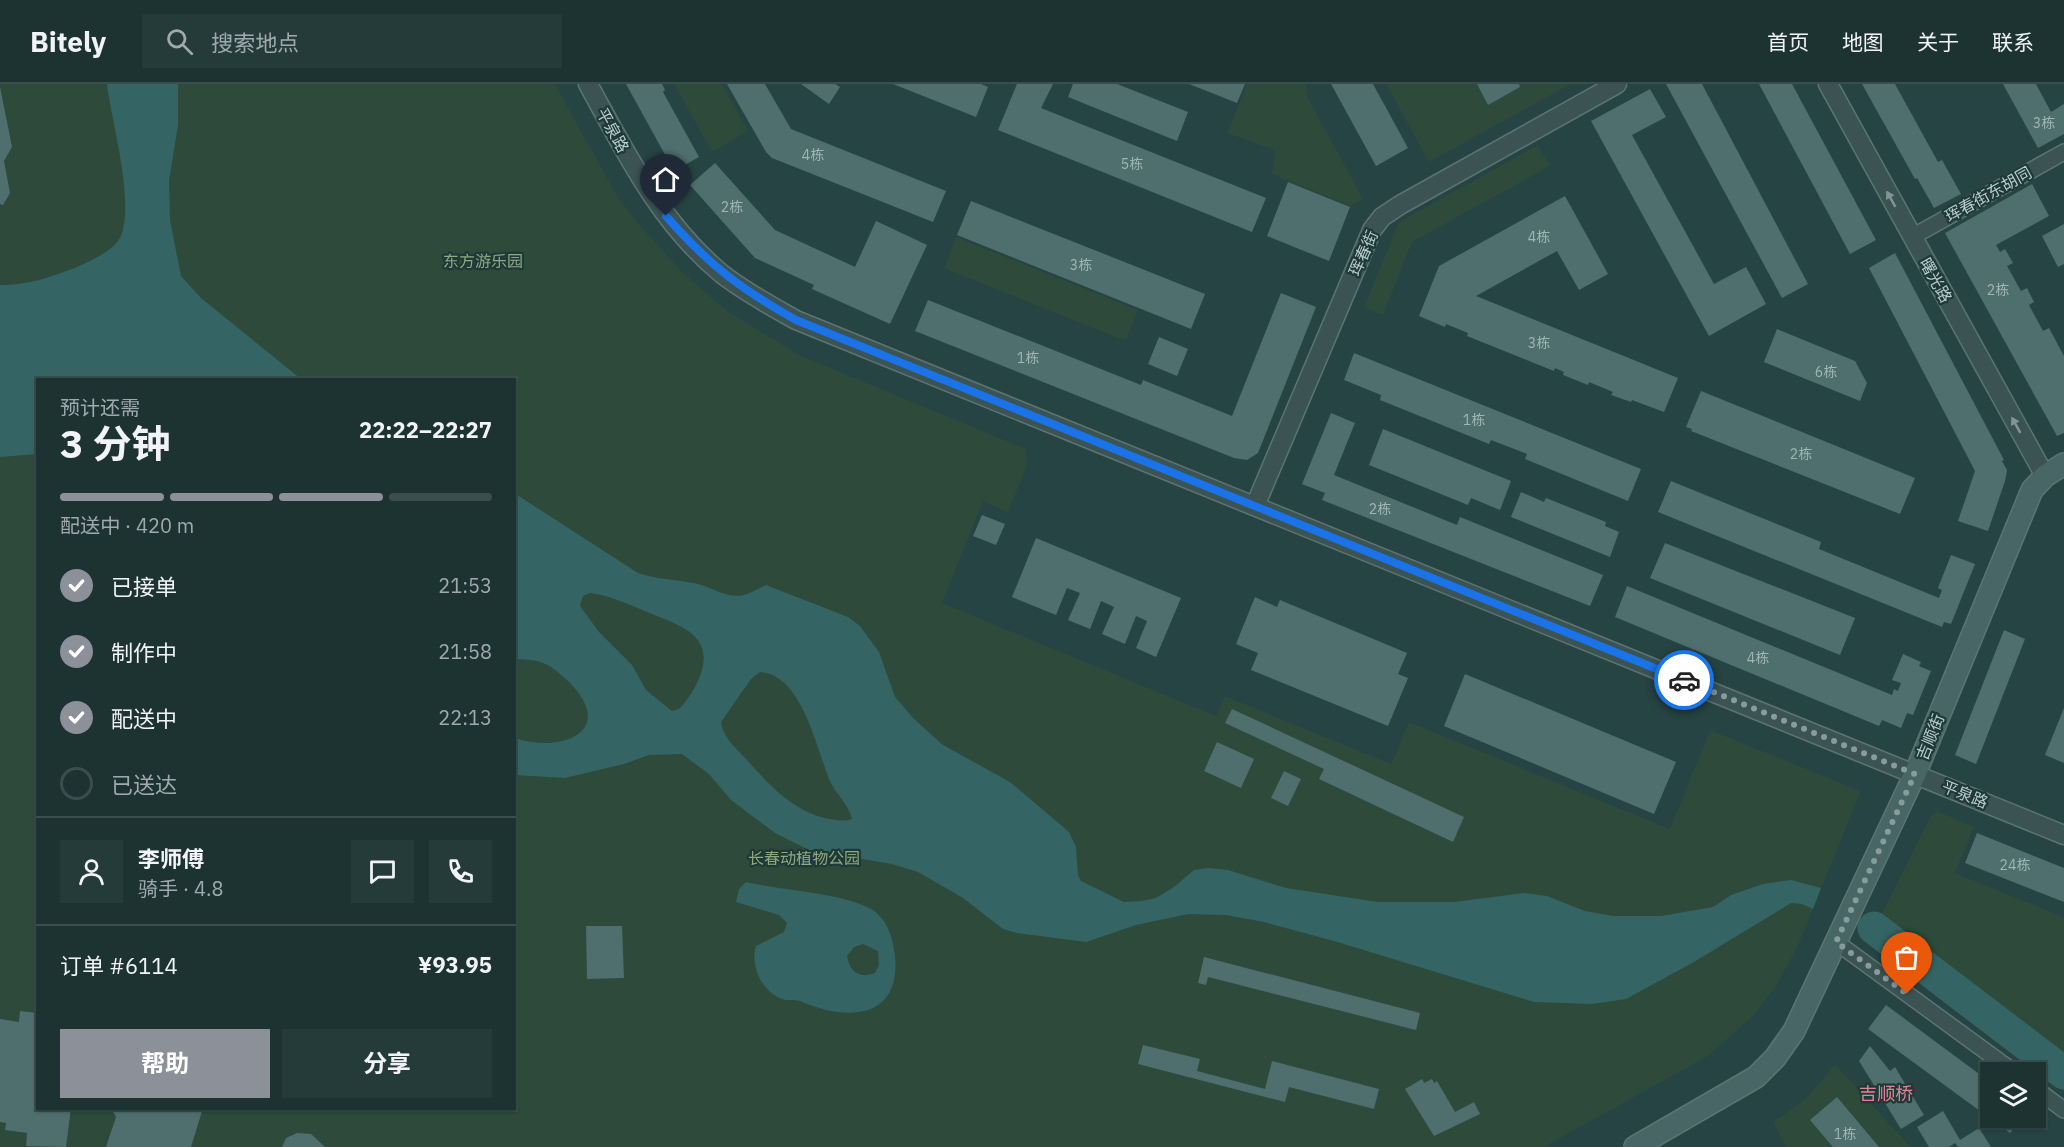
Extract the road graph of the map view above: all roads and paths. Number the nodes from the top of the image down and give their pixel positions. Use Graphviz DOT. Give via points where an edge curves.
graph roads {
  1 [pos="588,84"];
  2 [pos="1617,84"];
  3 [pos="1828,84"];
  4 [pos="2064,152"];
  5 [pos="1912,237"];
  6 [pos="2064,464"];
  7 [pos="2045,476"];
  8 [pos="1255,506"];
  9 [pos="1915,774"];
  10 [pos="2064,835"];
  11 [pos="1836,942"];
  12 [pos="2000,1062"];
  13 [pos="2046,1096"];
  14 [pos="2064,1110"];
  15 [pos="1635,1147"];
  1 -- 8 [label="street, 平泉路" via="642,183 666,216 723,274 755,297 796,320"];
  2 -- 8 [label="street, 珲春街" via="1382,217 1371,230"];
  5 -- 3 [label="street, 曙光路, one-way"];
  4 -- 5 [label="street, 珲春街东胡同"];
  7 -- 5 [label="street, 曙光路, one-way"];
  6 -- 7 [label="main road, 吉顺街"];
  7 -- 9 [label="main road, 吉顺街" via="2032,490"];
  8 -- 9 [label="street, 平泉路"];
  9 -- 10 [label="street, 平泉路"];
  9 -- 11 [label="main road, 吉顺街"];
  11 -- 12 [label="street"];
  11 -- 15 [label="main road, 吉顺街" via="1794,1031 1756,1077"];
  13 -- 14 [label="street"];
}
